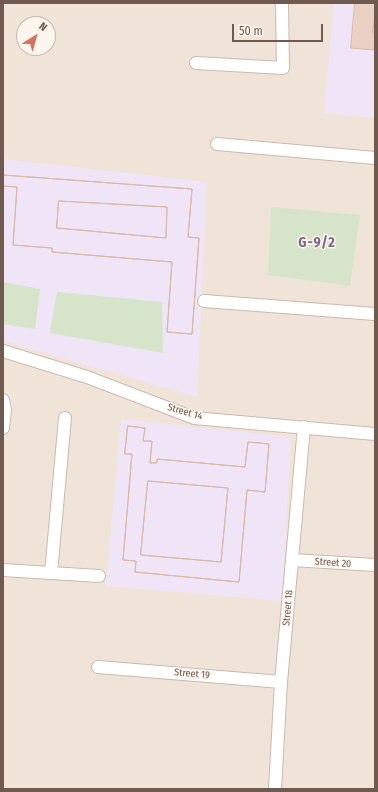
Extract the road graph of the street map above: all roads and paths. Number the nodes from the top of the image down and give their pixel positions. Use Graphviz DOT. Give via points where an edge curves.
graph roads {
  1 [pos="282,3"];
  2 [pos="196,62"];
  3 [pos="217,144"];
  4 [pos="375,158"];
  5 [pos="204,301"];
  6 [pos="375,314"];
  7 [pos="3,351"];
  8 [pos="3,400"];
  9 [pos="65,418"];
  10 [pos="304,427"];
  11 [pos="3,428"];
  12 [pos="375,434"];
  13 [pos="292,560"];
  14 [pos="375,565"];
  15 [pos="3,570"];
  16 [pos="51,573"];
  17 [pos="99,576"];
  18 [pos="100,667"];
  19 [pos="281,682"];
  20 [pos="275,789"];
  1 -- 2 [label="street" via="283,68"];
  3 -- 4 [label="street"];
  5 -- 6 [label="street"];
  7 -- 10 [label="street, Street 14" via="88,376 194,418"];
  8 -- 11 [label="street"];
  9 -- 16 [label="street"];
  10 -- 12 [label="street, Street 14"];
  10 -- 13 [label="street, Street 18"];
  13 -- 14 [label="street, Street 20"];
  13 -- 19 [label="street, Street 18"];
  15 -- 16 [label="street"];
  16 -- 17 [label="street"];
  18 -- 19 [label="street, Street 19"];
  19 -- 20 [label="street, Street 18"];
}
